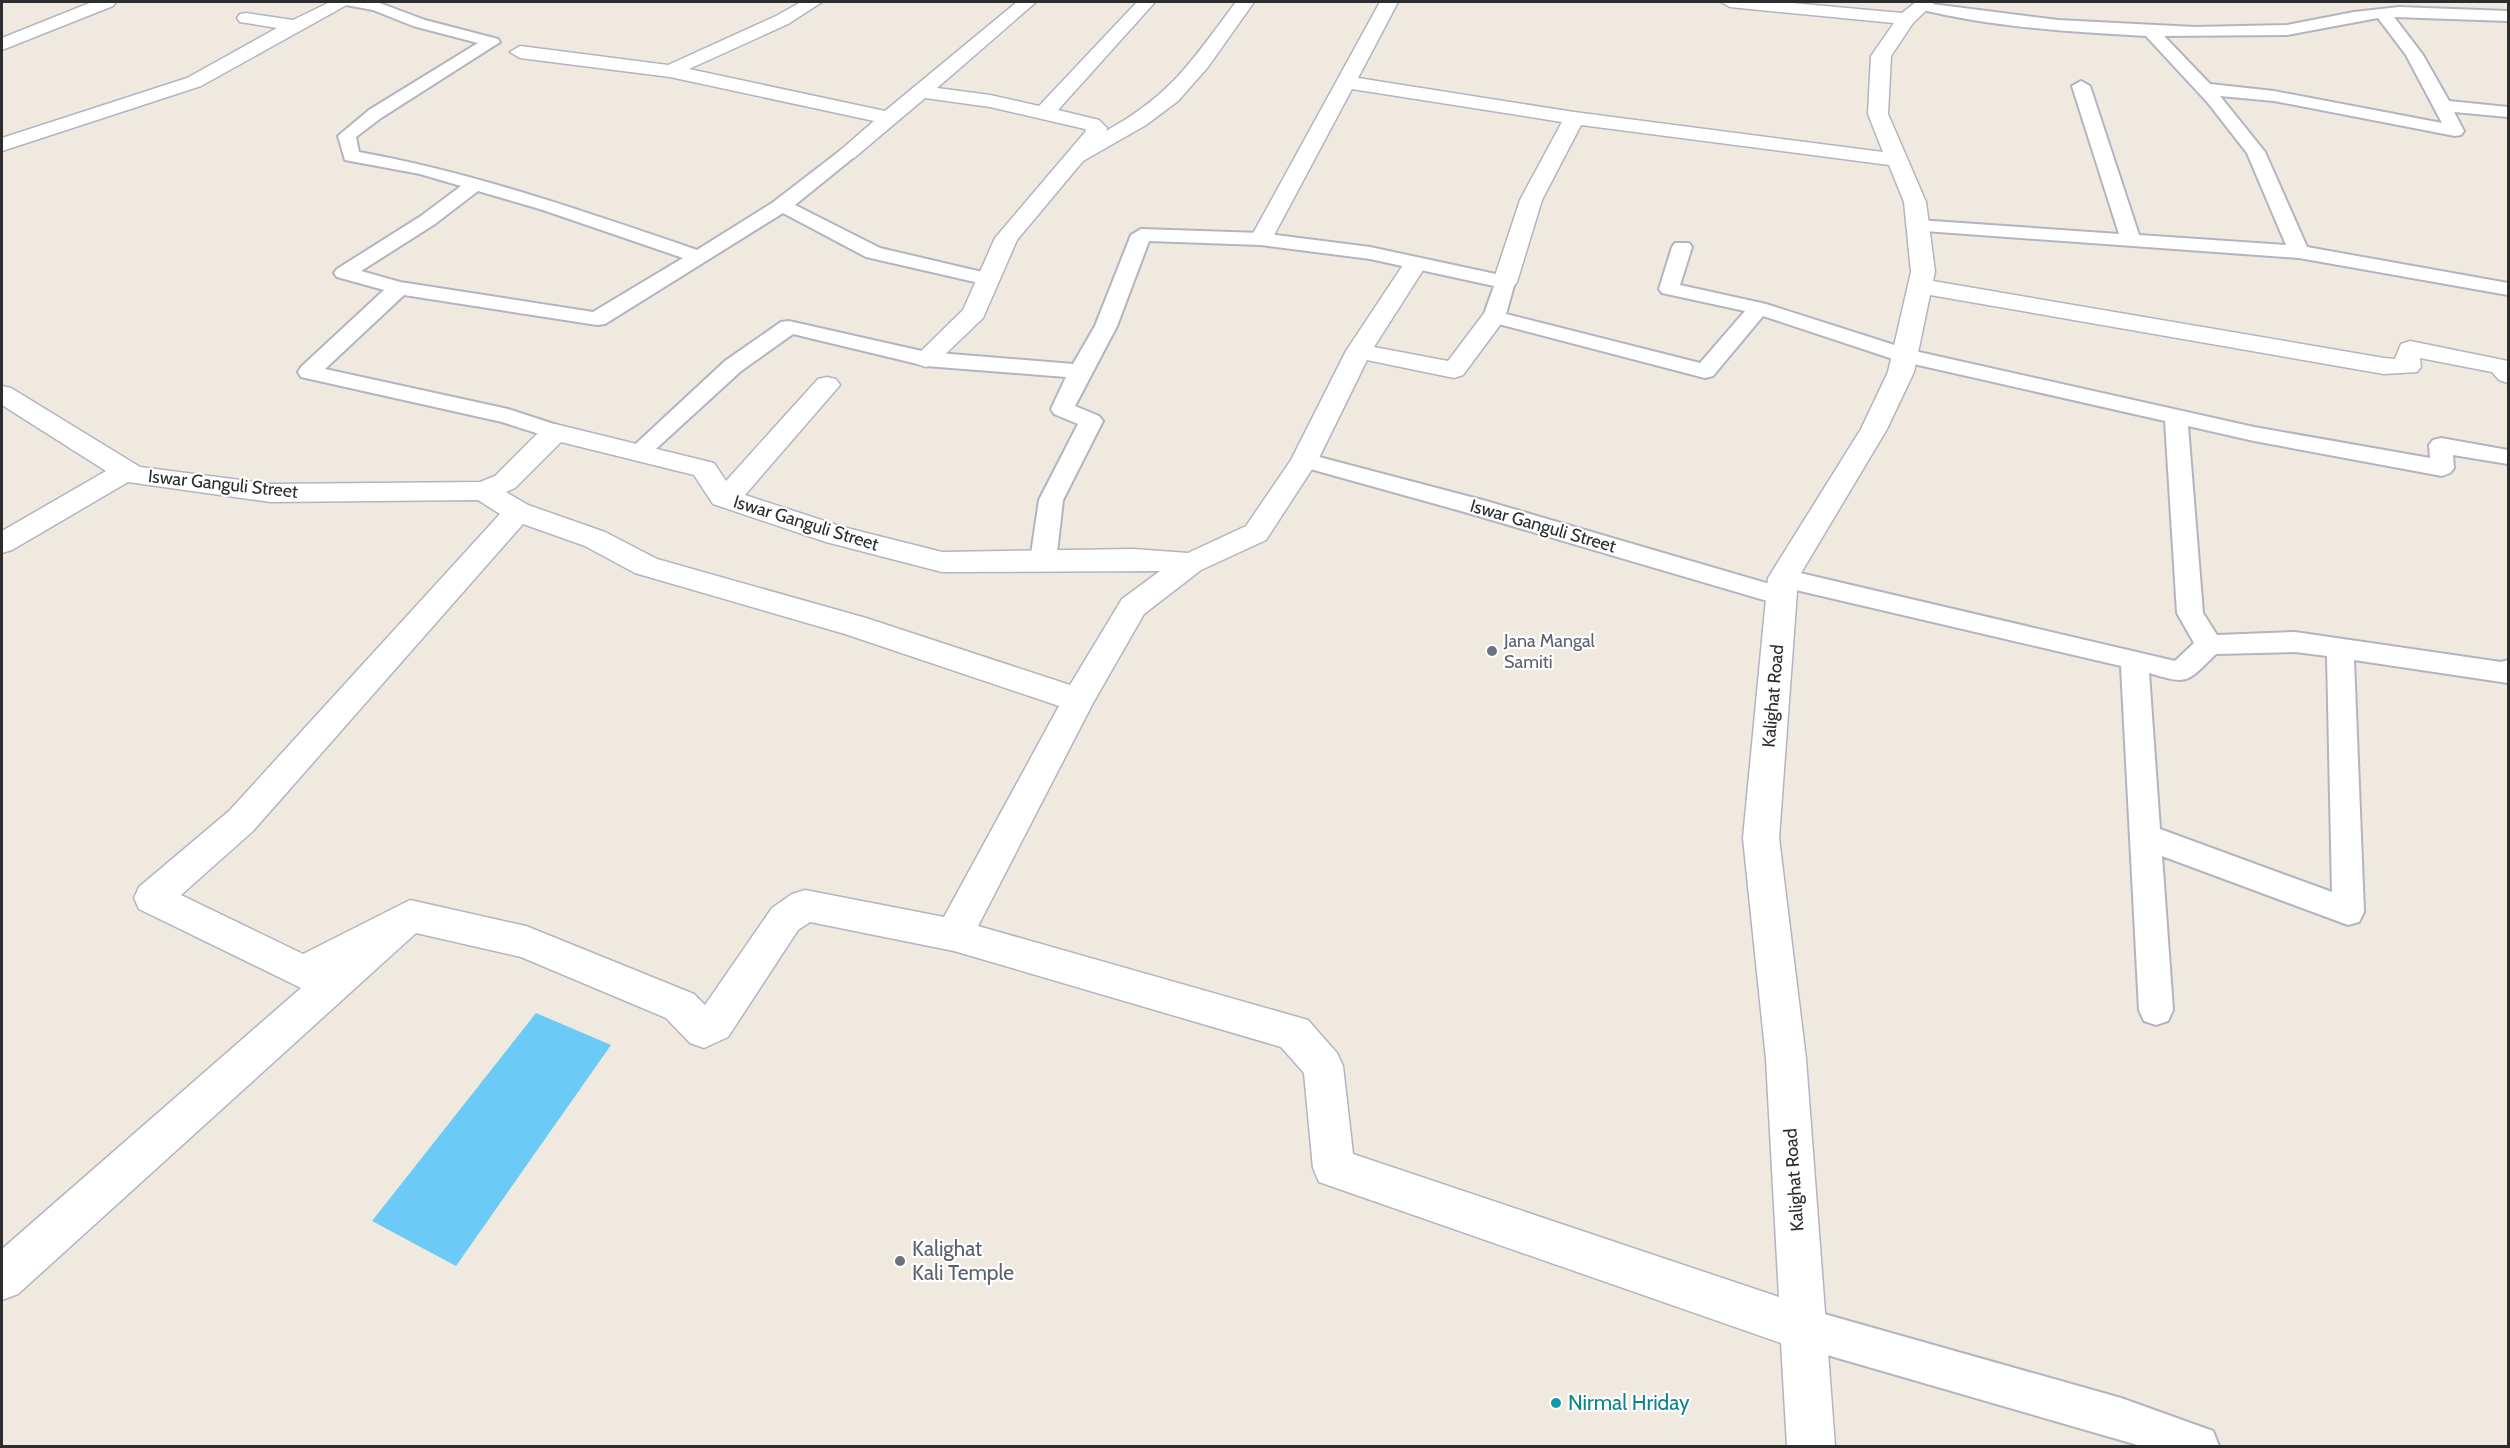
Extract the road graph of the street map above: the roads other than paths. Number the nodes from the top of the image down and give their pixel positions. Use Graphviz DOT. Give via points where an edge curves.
graph roads {
  1 [pos="343,2"];
  2 [pos="351,2"];
  3 [pos="813,2"];
  4 [pos="1027,2"];
  5 [pos="1146,2"];
  6 [pos="1245,2"];
  7 [pos="1389,2"];
  8 [pos="1730,2"];
  9 [pos="2415,2"];
  10 [pos="98,3"];
  11 [pos="1797,5"];
  12 [pos="1918,9"];
  13 [pos="2430,13"];
  14 [pos="2383,14"];
  15 [pos="2508,16"];
  16 [pos="246,18"];
  17 [pos="296,26"];
  18 [pos="2149,30"];
  19 [pos="2,44"];
  20 [pos="520,52"];
  21 [pos="670,71"];
  22 [pos="1344,82"];
  23 [pos="2081,86"];
  24 [pos="2205,89"];
  25 [pos="919,91"];
  26 [pos="2442,106"];
  27 [pos="2508,112"];
  28 [pos="1044,113"];
  29 [pos="888,118"];
  30 [pos="1574,118"];
  31 [pos="2,145"];
  32 [pos="847,154"];
  33 [pos="1072,160"];
  34 [pos="1897,160"];
  35 [pos="475,184"];
  36 [pos="783,206"];
  37 [pos="1918,226"];
  38 [pos="2130,238"];
  39 [pos="1261,239"];
  40 [pos="1682,247"];
  41 [pos="2299,252"];
  42 [pos="699,257"];
  43 [pos="1415,264"];
  44 [pos="988,279"];
  45 [pos="1505,282"];
  46 [pos="1919,286"];
  47 [pos="399,288"];
  48 [pos="2508,288"];
  49 [pos="1759,308"];
  50 [pos="1494,316"];
  51 [pos="1359,351"];
  52 [pos="1904,355"];
  53 [pos="926,360"];
  54 [pos="1080,371"];
  55 [pos="2508,375"];
  56 [pos="827,385"];
  57 [pos="2,394"];
  58 [pos="2176,415"];
  59 [pos="555,432"];
  60 [pos="638,453"];
  61 [pos="2508,457"];
  62 [pos="1304,460"];
  63 [pos="127,471"];
  64 [pos="484,491"];
  65 [pos="726,498"];
  66 [pos="518,512"];
  67 [pos="2,543"];
  68 [pos="1043,561"];
  69 [pos="1191,563"];
  70 [pos="1782,587"];
  71 [pos="2209,645"];
  72 [pos="2340,648"];
  73 [pos="2134,659"];
  74 [pos="2508,672"];
  75 [pos="1078,700"];
  76 [pos="2146,837"];
  77 [pos="410,916"];
  78 [pos="954,935"];
  79 [pos="2156,1010"];
  80 [pos="2,1278"];
  81 [pos="1803,1328"];
  82 [pos="1811,1446"];
  83 [pos="2198,1446"];
  1 -- 17 [label="street"];
  2 -- 35 [label="lane" via="492,42 375,114 347,136 351,156 423,169"];
  3 -- 21 [label="street"];
  4 -- 25 [label="street"];
  5 -- 28 [label="street"];
  6 -- 33 [label="street" via="1169,99"];
  7 -- 22 [label="street"];
  8 -- 11 [label="street"];
  9 -- 13 [label="lane"];
  10 -- 19 [label="street"];
  11 -- 12 [label="street"];
  12 -- 18 [label="lane" via="2090,29"];
  12 -- 34 [label="street, Kalighat Road" via="1881,56 1878,114"];
  13 -- 14 [label="lane"];
  13 -- 15 [label="lane"];
  14 -- 18 [label="lane" via="2365,14 2289,30"];
  14 -- 26 [label="lane" via="2417,60"];
  16 -- 17 [label="street"];
  17 -- 31 [label="street" via="194,82"];
  18 -- 24 [label="lane"];
  20 -- 21 [label="street"];
  21 -- 29 [label="street"];
  22 -- 30 [label="street"];
  22 -- 39 [label="street"];
  23 -- 38 [label="lane"];
  24 -- 26 [label="lane" via="2274,96 2455,131"];
  24 -- 41 [label="lane" via="2256,152"];
  25 -- 28 [label="street"];
  25 -- 29 [label="street"];
  26 -- 27 [label="lane"];
  28 -- 33 [label="street" via="1097,128"];
  29 -- 32 [label="street"];
  30 -- 34 [label="street"];
  30 -- 45 [label="street" via="1531,201"];
  32 -- 36 [label="lane"];
  33 -- 44 [label="street" via="1006,238"];
  34 -- 37 [label="street, Kalighat Road" via="1915,202"];
  35 -- 42 [label="lane"];
  35 -- 47 [label="lane" via="428,220 344,273"];
  36 -- 42 [label="lane"];
  36 -- 44 [label="lane" via="873,253"];
  37 -- 38 [label="lane"];
  37 -- 46 [label="street, Kalighat Road" via="1923,272"];
  38 -- 41 [label="lane"];
  39 -- 43 [label="lane" via="1370,253"];
  39 -- 54 [label="lane" via="1141,235 1106,326"];
  40 -- 49 [label="lane" via="1669,289"];
  41 -- 48 [label="lane"];
  42 -- 47 [label="lane" via="597,319"];
  43 -- 45 [label="lane"];
  43 -- 51 [label="street, Iswar Ganguli Street"];
  44 -- 53 [label="street" via="974,313"];
  45 -- 50 [label="lane"];
  46 -- 52 [label="street, Kalighat Road"];
  46 -- 55 [label="street" via="2384,366 2409,367 2410,349 2490,364"];
  47 -- 59 [label="lane" via="309,372 508,416"];
  49 -- 50 [label="lane" via="1705,371"];
  49 -- 52 [label="lane"];
  50 -- 51 [label="street" via="1454,370"];
  51 -- 62 [label="street, Iswar Ganguli Street"];
  52 -- 58 [label="lane"];
  52 -- 70 [label="street, Kalighat Road" via="1901,372 1874,429"];
  53 -- 54 [label="lane"];
  53 -- 60 [label="lane" via="789,327 733,366"];
  54 -- 68 [label="lane" via="1062,409 1091,421 1051,500"];
  56 -- 65 [label="street"];
  57 -- 63 [label="street, Iswar Ganguli Street"];
  58 -- 61 [label="lane" via="2254,434 2442,468 2441,445"];
  58 -- 71 [label="lane" via="2190,614"];
  59 -- 60 [label="street, Iswar Ganguli Street"];
  59 -- 64 [label="street, Iswar Ganguli Street" via="506,482"];
  60 -- 65 [label="street, Iswar Ganguli Street" via="704,469"];
  62 -- 69 [label="street, Iswar Ganguli Street" via="1256,533"];
  62 -- 70 [label="lane, Iswar Ganguli Street"];
  63 -- 64 [label="street, Iswar Ganguli Street" via="133,475 271,493"];
  63 -- 67 [label="street"];
  64 -- 66 [label="street"];
  65 -- 68 [label="street, Iswar Ganguli Street" via="836,536 942,562"];
  66 -- 75 [label="street" via="594,539 646,566 855,626"];
  66 -- 77 [label="street" via="241,821 152,898 303,972"];
  68 -- 69 [label="street, Iswar Ganguli Street" via="1133,559"];
  69 -- 75 [label="street" via="1134,607"];
  70 -- 73 [label="lane, Iswar Ganguli Street"];
  70 -- 81 [label="street, Kalighat Road" via="1761,838 1786,1059"];
  71 -- 72 [label="lane" via="2295,642"];
  71 -- 73 [label="lane, Iswar Ganguli Street" via="2180,672"];
  72 -- 74 [label="lane"];
  72 -- 76 [label="lane" via="2348,912"];
  73 -- 76 [label="lane"];
  75 -- 78 [label="street"];
  76 -- 79 [label="lane"];
  77 -- 78 [label="street" via="526,942 680,1006 704,1030 714,1025 785,919 805,905"];
  77 -- 80 [label="street"];
  78 -- 81 [label="street" via="1294,1033 1323,1066 1334,1168"];
  81 -- 82 [label="street, Kalighat Road"];
  81 -- 83 [label="lane" via="2121,1419"];
}
